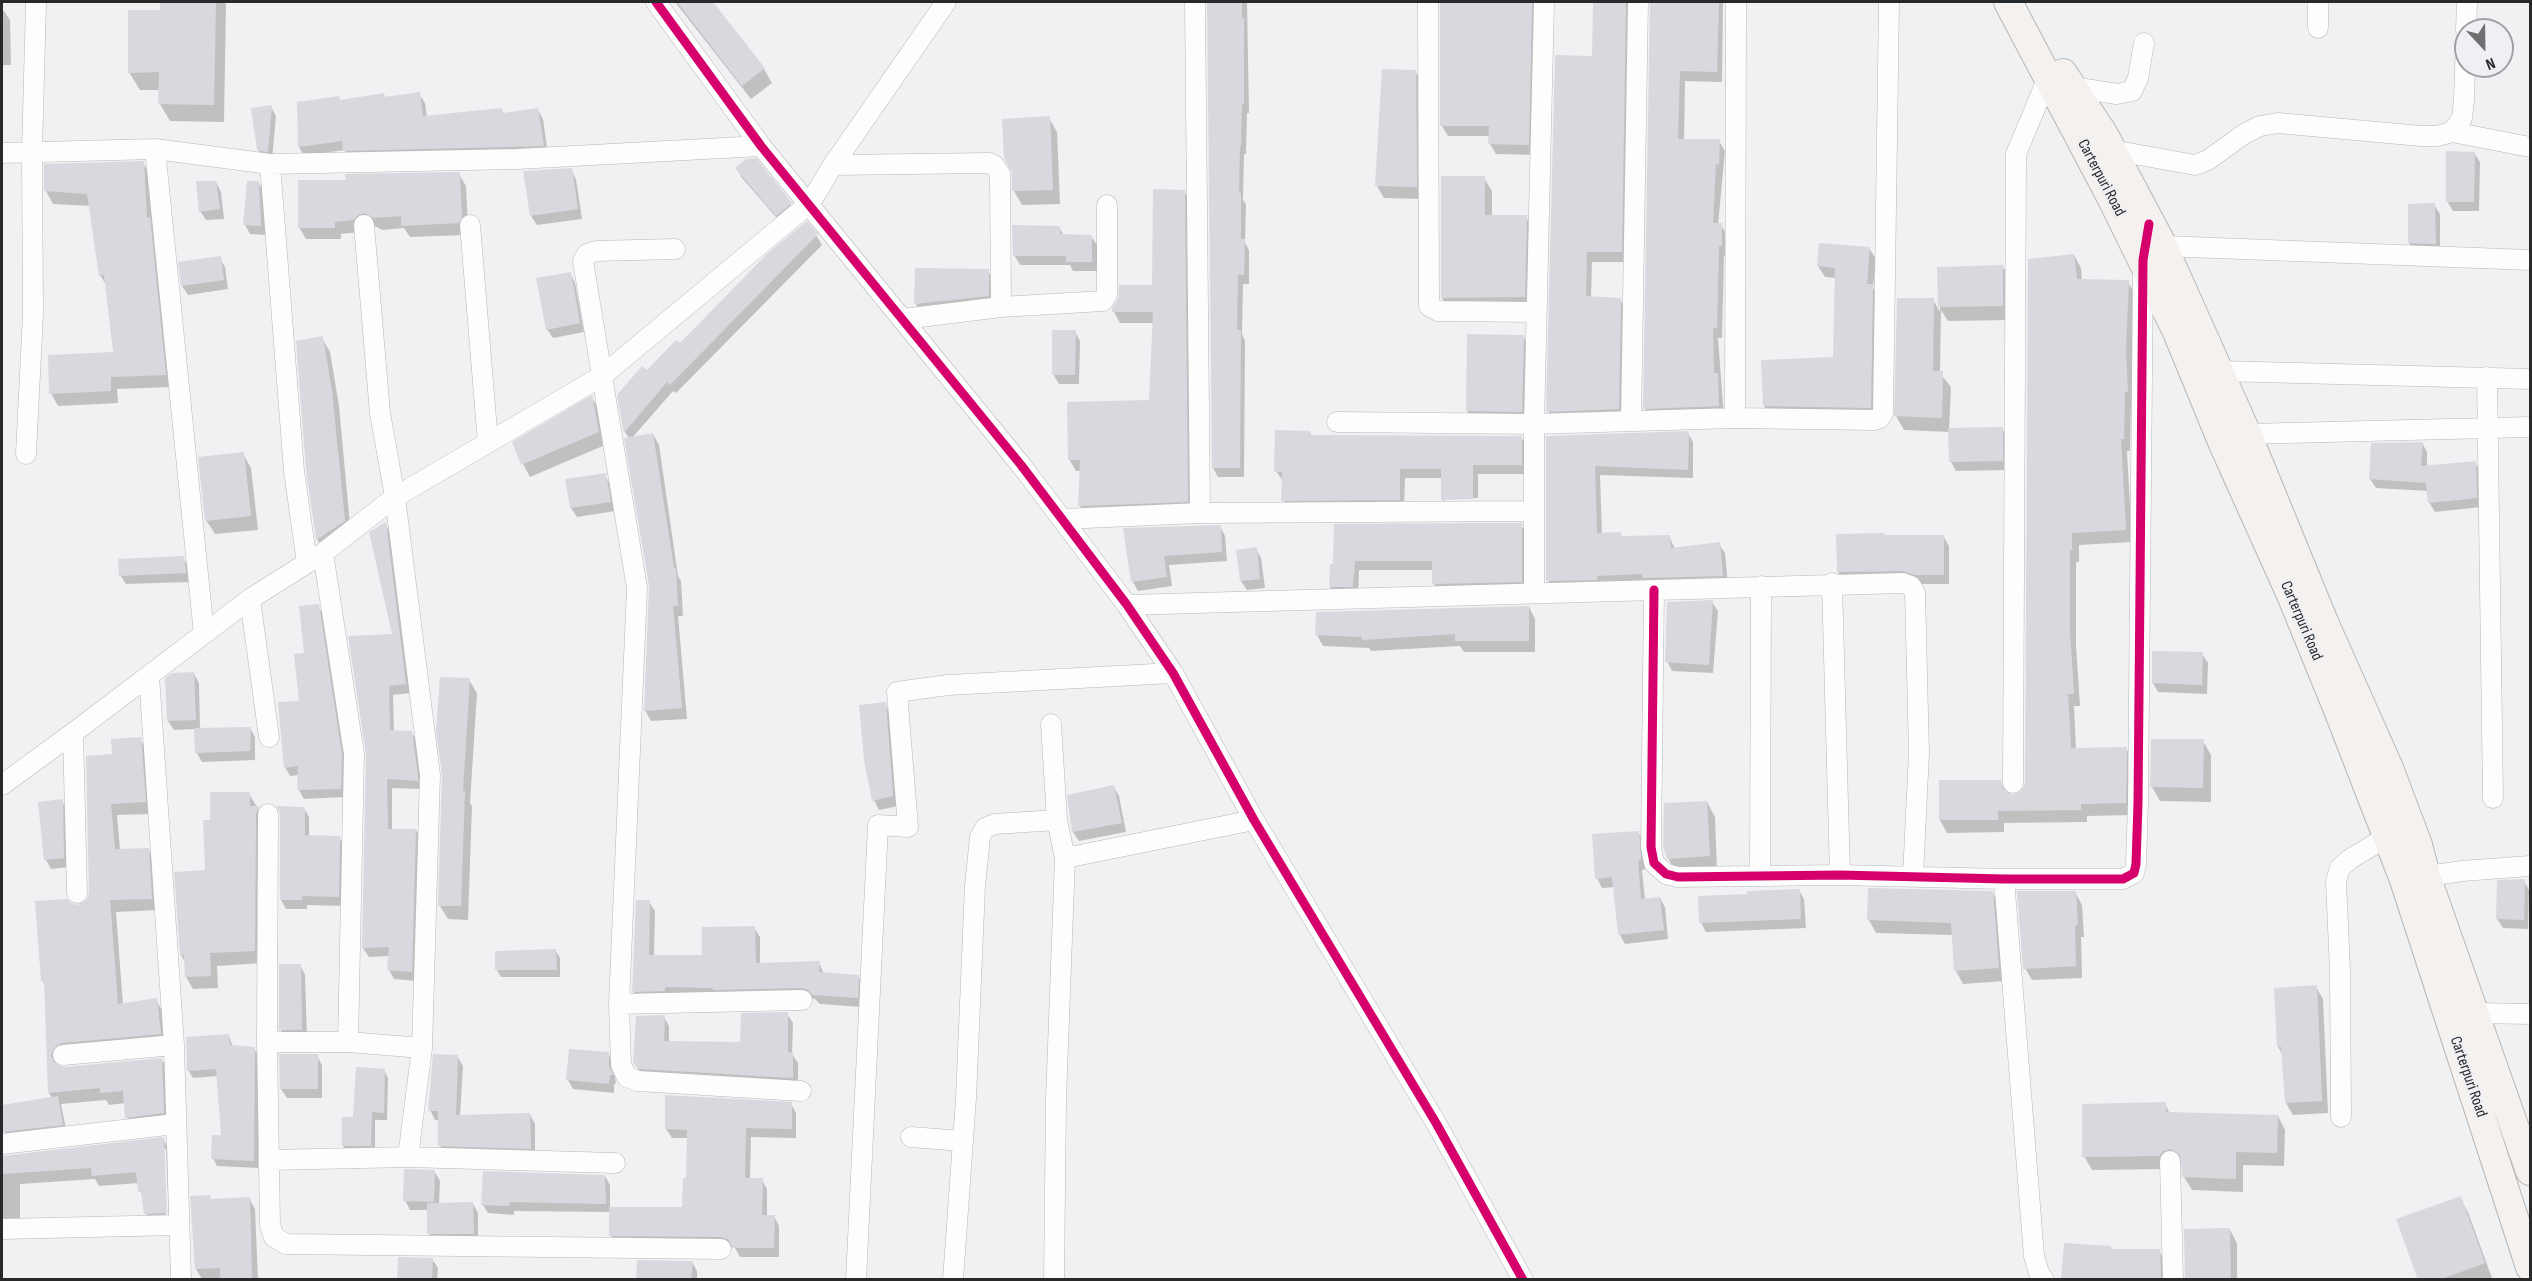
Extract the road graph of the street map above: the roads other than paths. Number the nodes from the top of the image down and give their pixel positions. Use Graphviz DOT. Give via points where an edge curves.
graph roads {
  1 [pos="36,2"];
  2 [pos="656,2"];
  3 [pos="946,2"];
  4 [pos="1195,2"];
  5 [pos="1428,2"];
  6 [pos="1544,2"];
  7 [pos="1638,2"];
  8 [pos="1736,2"];
  9 [pos="1889,2"];
  10 [pos="2008,2"];
  11 [pos="2027,2"];
  12 [pos="2318,2"];
  13 [pos="2467,2"];
  14 [pos="2466,18"];
  15 [pos="2318,28"];
  16 [pos="2144,43"];
  17 [pos="2464,78"];
  18 [pos="2060,83"];
  19 [pos="2452,132"];
  20 [pos="761,146"];
  21 [pos="2530,147"];
  22 [pos="155,149"];
  23 [pos="2112,150"];
  24 [pos="2,153"];
  25 [pos="32,153"];
  26 [pos="270,164"];
  27 [pos="833,165"];
  28 [pos="810,203"];
  29 [pos="1107,205"];
  30 [pos="364,225"];
  31 [pos="470,225"];
  32 [pos="2151,243"];
  33 [pos="675,249"];
  34 [pos="2530,260"];
  35 [pos="1001,307"];
  36 [pos="1536,312"];
  37 [pos="903,319"];
  38 [pos="602,376"];
  39 [pos="2208,376"];
  40 [pos="2487,377"];
  41 [pos="2530,379"];
  42 [pos="1735,418"];
  43 [pos="1631,420"];
  44 [pos="1337,422"];
  45 [pos="1534,424"];
  46 [pos="2530,427"];
  47 [pos="2486,428"];
  48 [pos="2247,434"];
  49 [pos="488,443"];
  50 [pos="26,454"];
  51 [pos="395,497"];
  52 [pos="1534,512"];
  53 [pos="1200,513"];
  54 [pos="1062,519"];
  55 [pos="315,558"];
  56 [pos="1832,583"];
  57 [pos="1761,586"];
  58 [pos="1654,590"];
  59 [pos="1534,593"];
  60 [pos="250,599"];
  61 [pos="1126,605"];
  62 [pos="204,634"];
  63 [pos="1173,673"];
  64 [pos="149,676"];
  65 [pos="1051,724"];
  66 [pos="73,733"];
  67 [pos="269,737"];
  68 [pos="2013,783"];
  69 [pos="2,785"];
  70 [pos="2493,798"];
  71 [pos="268,814"];
  72 [pos="1057,820"];
  73 [pos="1254,820"];
  74 [pos="2387,837"];
  75 [pos="1065,858"];
  76 [pos="2530,866"];
  77 [pos="1760,875"];
  78 [pos="1840,875"];
  79 [pos="1913,876"];
  80 [pos="2415,878"];
  81 [pos="2004,879"];
  82 [pos="77,893"];
  83 [pos="802,1000"];
  84 [pos="619,1004"];
  85 [pos="2530,1014"];
  86 [pos="2463,1017"];
  87 [pos="267,1042"];
  88 [pos="348,1042"];
  89 [pos="174,1045"];
  90 [pos="422,1048"];
  91 [pos="63,1055"];
  92 [pos="801,1091"];
  93 [pos="2341,1117"];
  94 [pos="175,1124"];
  95 [pos="911,1137"];
  96 [pos="962,1141"];
  97 [pos="2,1144"];
  98 [pos="408,1157"];
  99 [pos="270,1160"];
  100 [pos="2170,1161"];
  101 [pos="615,1162"];
  102 [pos="2530,1171"];
  103 [pos="178,1225"];
  104 [pos="2,1229"];
  105 [pos="721,1250"];
  106 [pos="2530,1267"];
  107 [pos="181,1280"];
  108 [pos="856,1280"];
  109 [pos="953,1280"];
  110 [pos="1054,1280"];
  111 [pos="1523,1280"];
  112 [pos="2044,1280"];
  113 [pos="2173,1280"];
  1 -- 25 [label="street"];
  2 -- 20 [label="street"];
  3 -- 27 [label="street"];
  4 -- 53 [label="street"];
  5 -- 36 [label="street" via="1430,306 1438,311"];
  6 -- 36 [label="street"];
  7 -- 43 [label="street"];
  8 -- 42 [label="street"];
  9 -- 42 [label="street" via="1883,413 1875,420"];
  10 -- 18 [label="main road, Carterpuri Road"];
  11 -- 18 [label="main road, Carterpuri Road"];
  12 -- 15 [label="street"];
  13 -- 14 [label="street"];
  16 -- 18 [label="street" via="2132,90 2117,94"];
  17 -- 19 [label="street" via="2462,118"];
  18 -- 23 [label="main road, Carterpuri Road"];
  18 -- 32 [label="main road, Carterpuri Road"];
  18 -- 68 [label="street" via="2016,154"];
  19 -- 21 [label="street"];
  19 -- 23 [label="street" via="2421,136 2278,123 2252,130 2195,165"];
  20 -- 26 [label="street" via="517,159"];
  20 -- 28 [label="street"];
  22 -- 25 [label="street"];
  22 -- 26 [label="street"];
  22 -- 62 [label="street"];
  23 -- 32 [label="main road, Carterpuri Road"];
  24 -- 25 [label="street"];
  25 -- 50 [label="street" via="33,314"];
  26 -- 55 [label="street" via="294,471"];
  27 -- 28 [label="street"];
  27 -- 35 [label="street" via="994,165 1000,174"];
  28 -- 37 [label="street"];
  28 -- 38 [label="street"];
  29 -- 35 [label="street" via="1107,294 1103,301"];
  30 -- 51 [label="street" via="380,413"];
  31 -- 49 [label="street"];
  32 -- 34 [label="street"];
  32 -- 39 [label="main road, Carterpuri Road"];
  32 -- 81 [label="street" via="2134,873 2123,879"];
  33 -- 38 [label="street" via="587,254 583,261"];
  35 -- 37 [label="street"];
  36 -- 45 [label="street"];
  37 -- 54 [label="street"];
  38 -- 49 [label="street"];
  38 -- 84 [label="street" via="637,588"];
  39 -- 40 [label="street"];
  39 -- 48 [label="main road, Carterpuri Road"];
  39 -- 74 [label="main road, Carterpuri Road"];
  40 -- 41 [label="street"];
  40 -- 47 [label="street"];
  42 -- 43 [label="street"];
  43 -- 45 [label="street"];
  44 -- 45 [label="street"];
  45 -- 52 [label="street"];
  46 -- 47 [label="street"];
  47 -- 48 [label="street"];
  47 -- 70 [label="street"];
  48 -- 80 [label="main road, Carterpuri Road" via="2389,768 2418,845"];
  49 -- 51 [label="street"];
  51 -- 55 [label="street"];
  51 -- 90 [label="street" via="429,758"];
  52 -- 53 [label="street"];
  52 -- 59 [label="street"];
  53 -- 54 [label="street"];
  54 -- 61 [label="street"];
  55 -- 60 [label="street"];
  55 -- 88 [label="street" via="354,754"];
  56 -- 57 [label="street"];
  56 -- 78 [label="street"];
  56 -- 79 [label="street" via="1903,583 1915,593 1919,753"];
  57 -- 58 [label="street"];
  57 -- 77 [label="street"];
  58 -- 59 [label="street"];
  58 -- 77 [label="street" via="1651,847 1654,863 1666,874 1678,877"];
  59 -- 61 [label="street"];
  60 -- 62 [label="street"];
  60 -- 67 [label="street"];
  61 -- 63 [label="street"];
  62 -- 64 [label="street"];
  63 -- 73 [label="street"];
  63 -- 108 [label="street" via="897,692 908,827 878,825"];
  64 -- 66 [label="street"];
  64 -- 89 [label="street"];
  65 -- 72 [label="street"];
  66 -- 69 [label="street"];
  66 -- 82 [label="street"];
  71 -- 87 [label="street"];
  72 -- 75 [label="street"];
  72 -- 96 [label="street" via="995,824 985,828 980,837"];
  73 -- 75 [label="street"];
  73 -- 111 [label="street" via="1442,1133"];
  74 -- 80 [label="main road, Carterpuri Road"];
  74 -- 93 [label="street" via="2350,859 2340,868 2336,880"];
  75 -- 110 [label="street"];
  76 -- 80 [label="street"];
  77 -- 78 [label="street"];
  78 -- 79 [label="street"];
  79 -- 81 [label="street"];
  80 -- 86 [label="main road, Carterpuri Road"];
  81 -- 112 [label="street" via="2034,1256"];
  83 -- 84 [label="street"];
  84 -- 92 [label="street" via="621,1065 627,1077 638,1081"];
  85 -- 86 [label="street"];
  86 -- 102 [label="main road, Carterpuri Road"];
  86 -- 106 [label="main road, Carterpuri Road"];
  87 -- 88 [label="street"];
  87 -- 99 [label="street"];
  88 -- 90 [label="street"];
  89 -- 91 [label="street"];
  89 -- 94 [label="street"];
  90 -- 98 [label="street"];
  94 -- 97 [label="street"];
  94 -- 103 [label="street"];
  95 -- 96 [label="street"];
  96 -- 109 [label="street"];
  98 -- 99 [label="street"];
  98 -- 101 [label="street"];
  99 -- 105 [label="street" via="270,1225 274,1237 286,1245"];
  100 -- 113 [label="street"];
  103 -- 104 [label="street"];
  103 -- 107 [label="street"];
}
